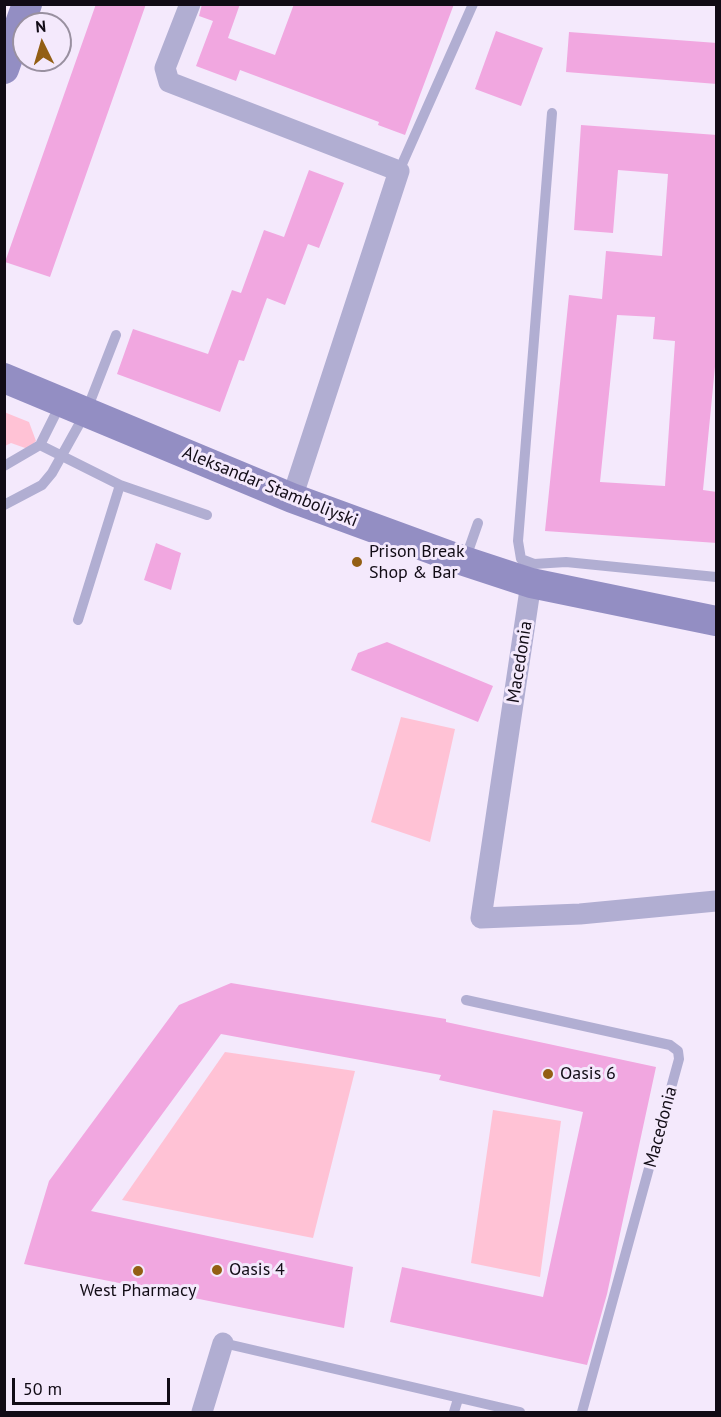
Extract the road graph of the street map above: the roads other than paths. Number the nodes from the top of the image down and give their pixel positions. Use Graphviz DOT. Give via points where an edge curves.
graph roads {
  1 [pos="27,4"];
  2 [pos="190,4"];
  3 [pos="473,4"];
  4 [pos="4,69"];
  5 [pos="552,113"];
  6 [pos="399,171"];
  7 [pos="116,335"];
  8 [pos="4,378"];
  9 [pos="74,407"];
  10 [pos="40,445"];
  11 [pos="61,458"];
  12 [pos="4,466"];
  13 [pos="120,485"];
  14 [pos="292,498"];
  15 [pos="4,505"];
  16 [pos="207,516"];
  17 [pos="478,523"];
  18 [pos="464,561"];
  19 [pos="533,574"];
  20 [pos="717,577"];
  21 [pos="78,620"];
  22 [pos="717,621"];
  23 [pos="717,901"];
  24 [pos="466,1000"];
  25 [pos="223,1343"];
  26 [pos="458,1399"];
  27 [pos="202,1413"];
  28 [pos="454,1413"];
  29 [pos="520,1413"];
  30 [pos="582,1413"];
  1 -- 4 [label="street"];
  2 -- 6 [label="street" via="165,68 169,82"];
  3 -- 6 [label="lane"];
  5 -- 19 [label="lane" via="518,541 521,559"];
  6 -- 14 [label="street"];
  7 -- 9 [label="lane"];
  8 -- 9 [label="street, Aleksandar Stamboliyski"];
  9 -- 10 [label="lane"];
  9 -- 11 [label="lane"];
  9 -- 14 [label="street, Aleksandar Stamboliyski"];
  10 -- 11 [label="lane"];
  10 -- 12 [label="lane"];
  11 -- 13 [label="lane"];
  11 -- 15 [label="lane" via="42,485"];
  13 -- 16 [label="lane"];
  13 -- 21 [label="lane"];
  14 -- 18 [label="street, Aleksandar Stamboliyski"];
  17 -- 18 [label="lane"];
  18 -- 19 [label="street, Aleksandar Stamboliyski"];
  19 -- 20 [label="lane" via="566,562"];
  19 -- 22 [label="street, Aleksandar Stamboliyski"];
  19 -- 23 [label="street, Macedonia" via="481,918 580,915"];
  24 -- 30 [label="lane, Macedonia" via="670,1045 678,1051 679,1059"];
  25 -- 26 [label="lane"];
  25 -- 27 [label="street"];
  26 -- 28 [label="lane"];
  26 -- 29 [label="lane"];
}
